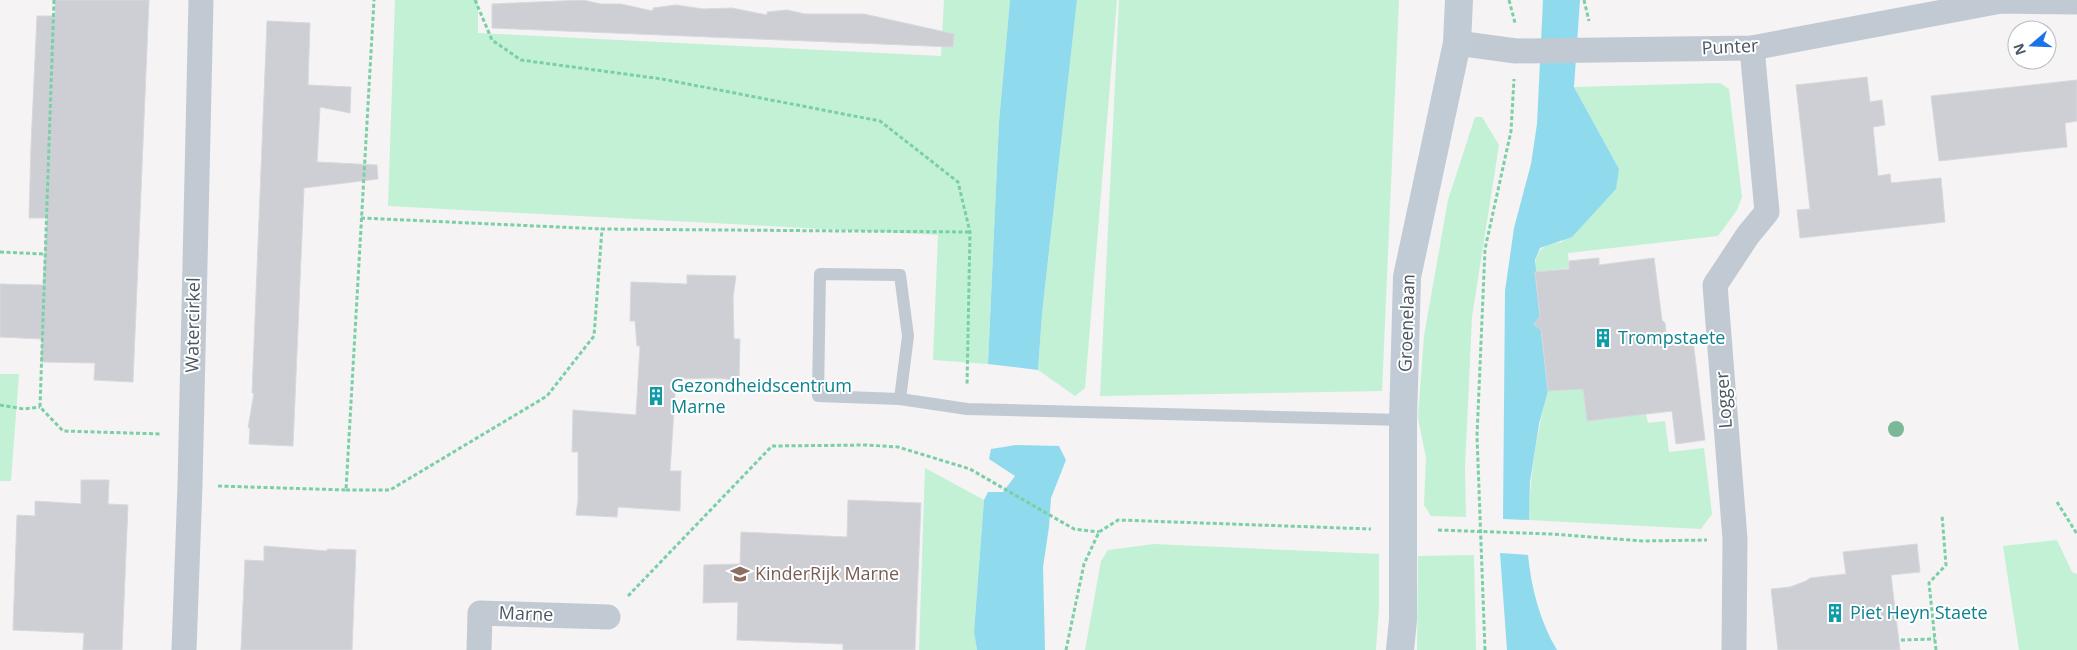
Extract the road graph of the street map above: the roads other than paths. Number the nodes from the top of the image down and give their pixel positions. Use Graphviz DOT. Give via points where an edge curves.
graph roads {
  1 [pos="201,0"];
  2 [pos="1459,0"];
  3 [pos="2000,1"];
  4 [pos="2077,2"];
  5 [pos="1457,42"];
  6 [pos="1752,48"];
  7 [pos="900,399"];
  8 [pos="1404,420"];
  9 [pos="608,617"];
  10 [pos="184,650"];
  11 [pos="479,650"];
  12 [pos="1400,650"];
  13 [pos="1734,650"];
  1 -- 10 [label="street, Watercirkel"];
  2 -- 5 [label="street, Groenelaan"];
  3 -- 4 [label="street, Punter"];
  3 -- 6 [label="street, Punter"];
  5 -- 6 [label="street, Punter" via="1526,51"];
  5 -- 8 [label="street, Groenelaan" via="1406,277"];
  6 -- 13 [label="street, Logger" via="1767,212 1715,285 1735,540"];
  7 -- 7 [label="lane" via="818,396 820,274 900,275 908,336"];
  7 -- 8 [label="lane" via="967,409"];
  8 -- 12 [label="street, Groenelaan"];
  9 -- 11 [label="street, Marne" via="480,613"];
}
